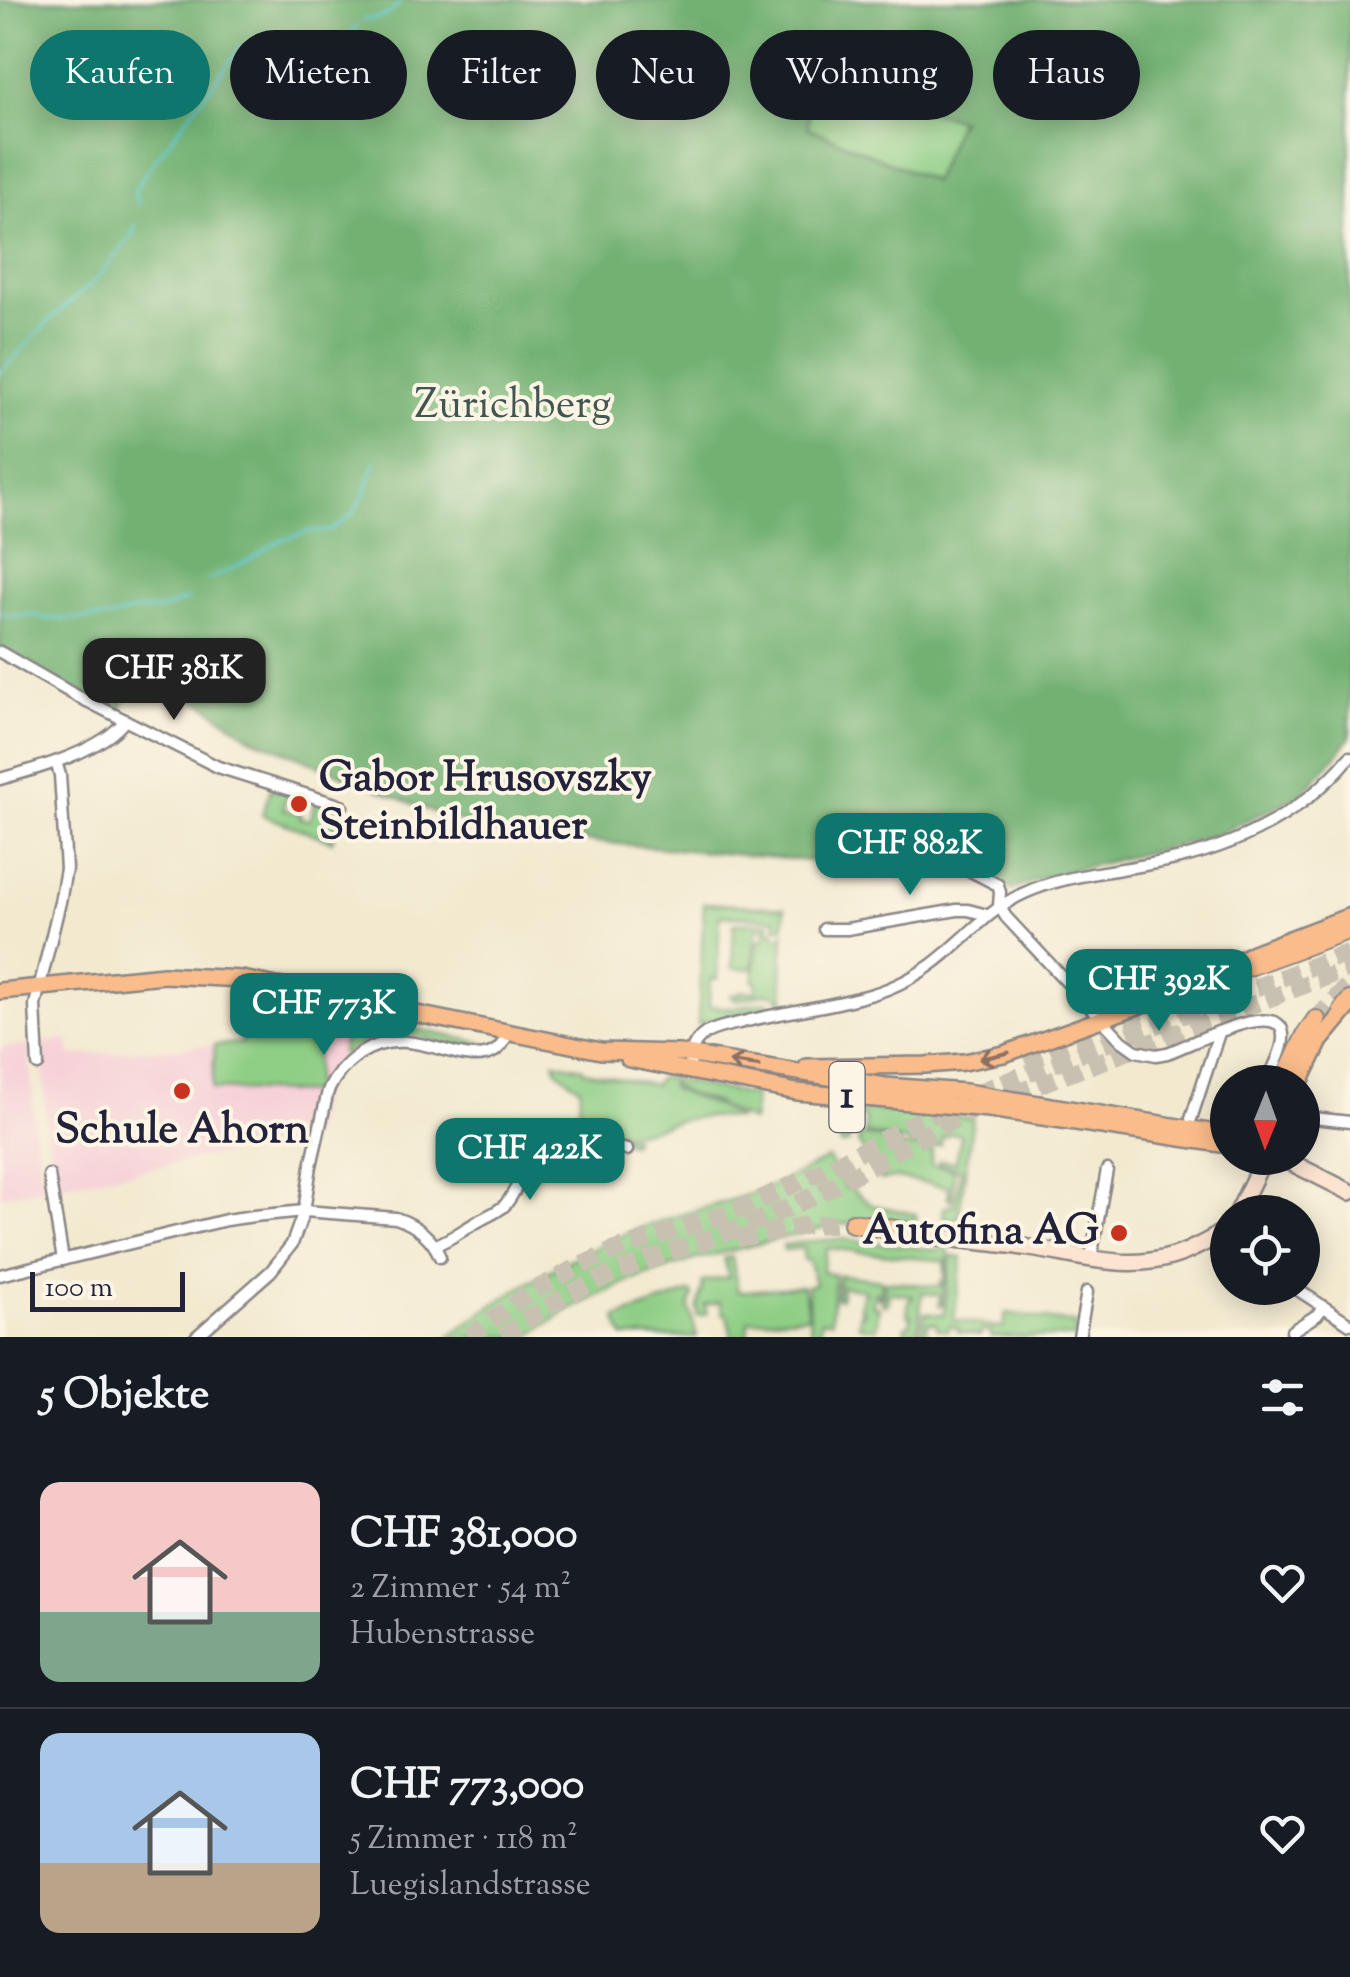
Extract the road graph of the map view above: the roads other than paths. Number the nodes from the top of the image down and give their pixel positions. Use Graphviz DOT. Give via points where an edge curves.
graph roads {
  1 [pos="0,652"];
  2 [pos="126,720"];
  3 [pos="1350,757"];
  4 [pos="56,762"];
  5 [pos="0,779"];
  6 [pos="342,806"];
  7 [pos="941,862"];
  8 [pos="998,906"];
  9 [pos="988,915"];
  10 [pos="1350,916"];
  11 [pos="824,929"];
  12 [pos="1349,938"];
  13 [pos="40,986"];
  14 [pos="0,990"];
  15 [pos="1193,992"];
  16 [pos="1348,1005"];
  17 [pos="1100,1020"];
  18 [pos="1316,1020"];
  19 [pos="509,1032"];
  20 [pos="1219,1032"];
  21 [pos="601,1052"];
  22 [pos="690,1055"];
  23 [pos="38,1065"];
  24 [pos="1274,1065"];
  25 [pos="1292,1065"];
  26 [pos="1308,1065"];
  27 [pos="691,1072"];
  28 [pos="798,1072"];
  29 [pos="797,1092"];
  30 [pos="1191,1119"];
  31 [pos="1320,1119"];
  32 [pos="1350,1122"];
  33 [pos="1210,1132"];
  34 [pos="1210,1142"];
  35 [pos="626,1150"];
  36 [pos="1106,1170"];
  37 [pos="49,1174"];
  38 [pos="1316,1175"];
  39 [pos="1350,1192"];
  40 [pos="304,1211"];
  41 [pos="853,1222"];
  42 [pos="938,1237"];
  43 [pos="1210,1241"];
  44 [pos="1091,1258"];
  45 [pos="63,1260"];
  46 [pos="0,1275"];
  47 [pos="1087,1292"];
  48 [pos="1320,1305"];
  49 [pos="1323,1307"];
  50 [pos="1350,1324"];
  51 [pos="1292,1331"];
  52 [pos="196,1337"];
  53 [pos="1079,1337"];
  1 -- 2 [label="street"];
  2 -- 4 [label="street"];
  2 -- 6 [label="street" via="218,767"];
  3 -- 8 [label="street" via="1294,810 1223,846 1052,883"];
  4 -- 5 [label="street"];
  4 -- 13 [label="street" via="66,869"];
  7 -- 8 [label="street" via="998,885"];
  8 -- 9 [label="street"];
  8 -- 17 [label="street"];
  9 -- 11 [label="street" via="957,910"];
  9 -- 22 [label="street" via="933,963 888,990 714,1030"];
  10 -- 15 [label="main road, 1" via="1253,953"];
  12 -- 15 [label="highway"];
  13 -- 14 [label="main road, 1"];
  13 -- 19 [label="main road, 1" via="220,976"];
  13 -- 23 [label="street"];
  15 -- 17 [label="main road, 1"];
  16 -- 26 [label="main road"];
  17 -- 20 [label="street" via="1146,1054 1166,1054"];
  17 -- 28 [label="main road, 1, one-way" via="964,1062 813,1066"];
  18 -- 25 [label="highway"];
  19 -- 21 [label="main road, 1"];
  19 -- 40 [label="street" via="490,1054 394,1041 348,1062 328,1092"];
  20 -- 24 [label="street" via="1270,1020 1283,1034"];
  20 -- 30 [label="street"];
  21 -- 22 [label="main road, 1"];
  21 -- 27 [label="main road, 1"];
  22 -- 27 [label="street"];
  28 -- 22 [label="main road, 1, one-way"];
  27 -- 29 [label="main road, 1"];
  28 -- 29 [label="main road"];
  28 -- 33 [label="main road"];
  29 -- 34 [label="main road, 1" via="990,1110"];
  31 -- 32 [label="street"];
  35 -- 40 [label="street" via="592,1142 549,1155 527,1171 500,1209 438,1251 396,1218"];
  36 -- 44 [label="street"];
  37 -- 45 [label="street"];
  38 -- 39 [label="street"];
  40 -- 45 [label="street" via="226,1220"];
  40 -- 52 [label="street" via="283,1259"];
  41 -- 42 [label="highway"];
  42 -- 44 [label="street"];
  43 -- 44 [label="street" via="1150,1262"];
  45 -- 46 [label="street"];
  47 -- 53 [label="street"];
  48 -- 49 [label="street"];
  49 -- 50 [label="street"];
  49 -- 51 [label="street"];
}
